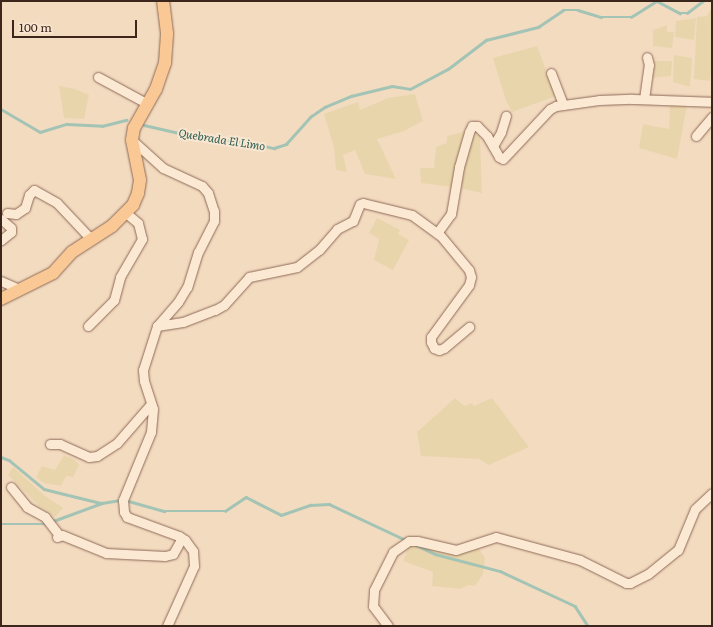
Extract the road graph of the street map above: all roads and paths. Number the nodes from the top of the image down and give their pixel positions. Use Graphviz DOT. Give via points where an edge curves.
graph roads {
  1 [pos="163,1"];
  2 [pos="647,57"];
  3 [pos="551,73"];
  4 [pos="98,77"];
  5 [pos="644,99"];
  6 [pos="712,102"];
  7 [pos="146,103"];
  8 [pos="563,104"];
  9 [pos="506,116"];
  10 [pos="712,117"];
  11 [pos="696,136"];
  12 [pos="132,140"];
  13 [pos="493,146"];
  14 [pos="126,213"];
  15 [pos="4,216"];
  16 [pos="438,233"];
  17 [pos="91,239"];
  18 [pos="1,240"];
  19 [pos="1,281"];
  20 [pos="19,290"];
  21 [pos="1,299"];
  22 [pos="88,326"];
  23 [pos="157,326"];
  24 [pos="469,327"];
  25 [pos="151,404"];
  26 [pos="50,444"];
  27 [pos="11,487"];
  28 [pos="712,493"];
  29 [pos="182,538"];
  30 [pos="167,626"];
  31 [pos="388,626"];
  1 -- 7 [label="main road" via="167,33 165,63 156,89"];
  2 -- 5 [label="street" via="649,65"];
  3 -- 8 [label="street"];
  4 -- 7 [label="street"];
  5 -- 6 [label="street"];
  5 -- 8 [label="street"];
  7 -- 12 [label="main road" via="134,128"];
  8 -- 13 [label="street" via="550,109 505,158 499,158"];
  9 -- 13 [label="street"];
  10 -- 11 [label="street"];
  12 -- 14 [label="main road" via="140,180 134,205"];
  12 -- 23 [label="street" via="164,168 202,186 208,193 214,211 214,221 198,252 187,287 178,302"];
  13 -- 16 [label="street" via="477,126 472,126 459,167 451,214"];
  14 -- 17 [label="main road" via="112,226"];
  14 -- 22 [label="street" via="138,223 142,240 120,277 114,300"];
  15 -- 17 [label="street" via="16,214 25,208 29,195 34,190 57,203"];
  15 -- 18 [label="street" via="11,232"];
  16 -- 23 [label="street" via="407,213 362,203 353,221 337,229 319,250 297,267 249,277 224,305 215,310 183,322"];
  16 -- 24 [label="street" via="469,270 471,277 469,285 431,337 432,345 436,350 444,348"];
  17 -- 20 [label="main road" via="72,252 53,273"];
  19 -- 20 [label="street"];
  20 -- 21 [label="main road"];
  23 -- 25 [label="street" via="143,370"];
  25 -- 26 [label="street" via="117,443 97,456 89,457 60,444"];
  25 -- 29 [label="street" via="151,432 123,500 124,512 128,518"];
  27 -- 29 [label="street" via="27,507 46,518 58,537 106,553 165,556 173,554"];
  28 -- 31 [label="street" via="695,509 678,550 648,574 630,583 580,560 496,537 456,550 418,541 409,542 393,552 374,590 373,606"];
  29 -- 30 [label="street" via="193,551 194,566"];
}
